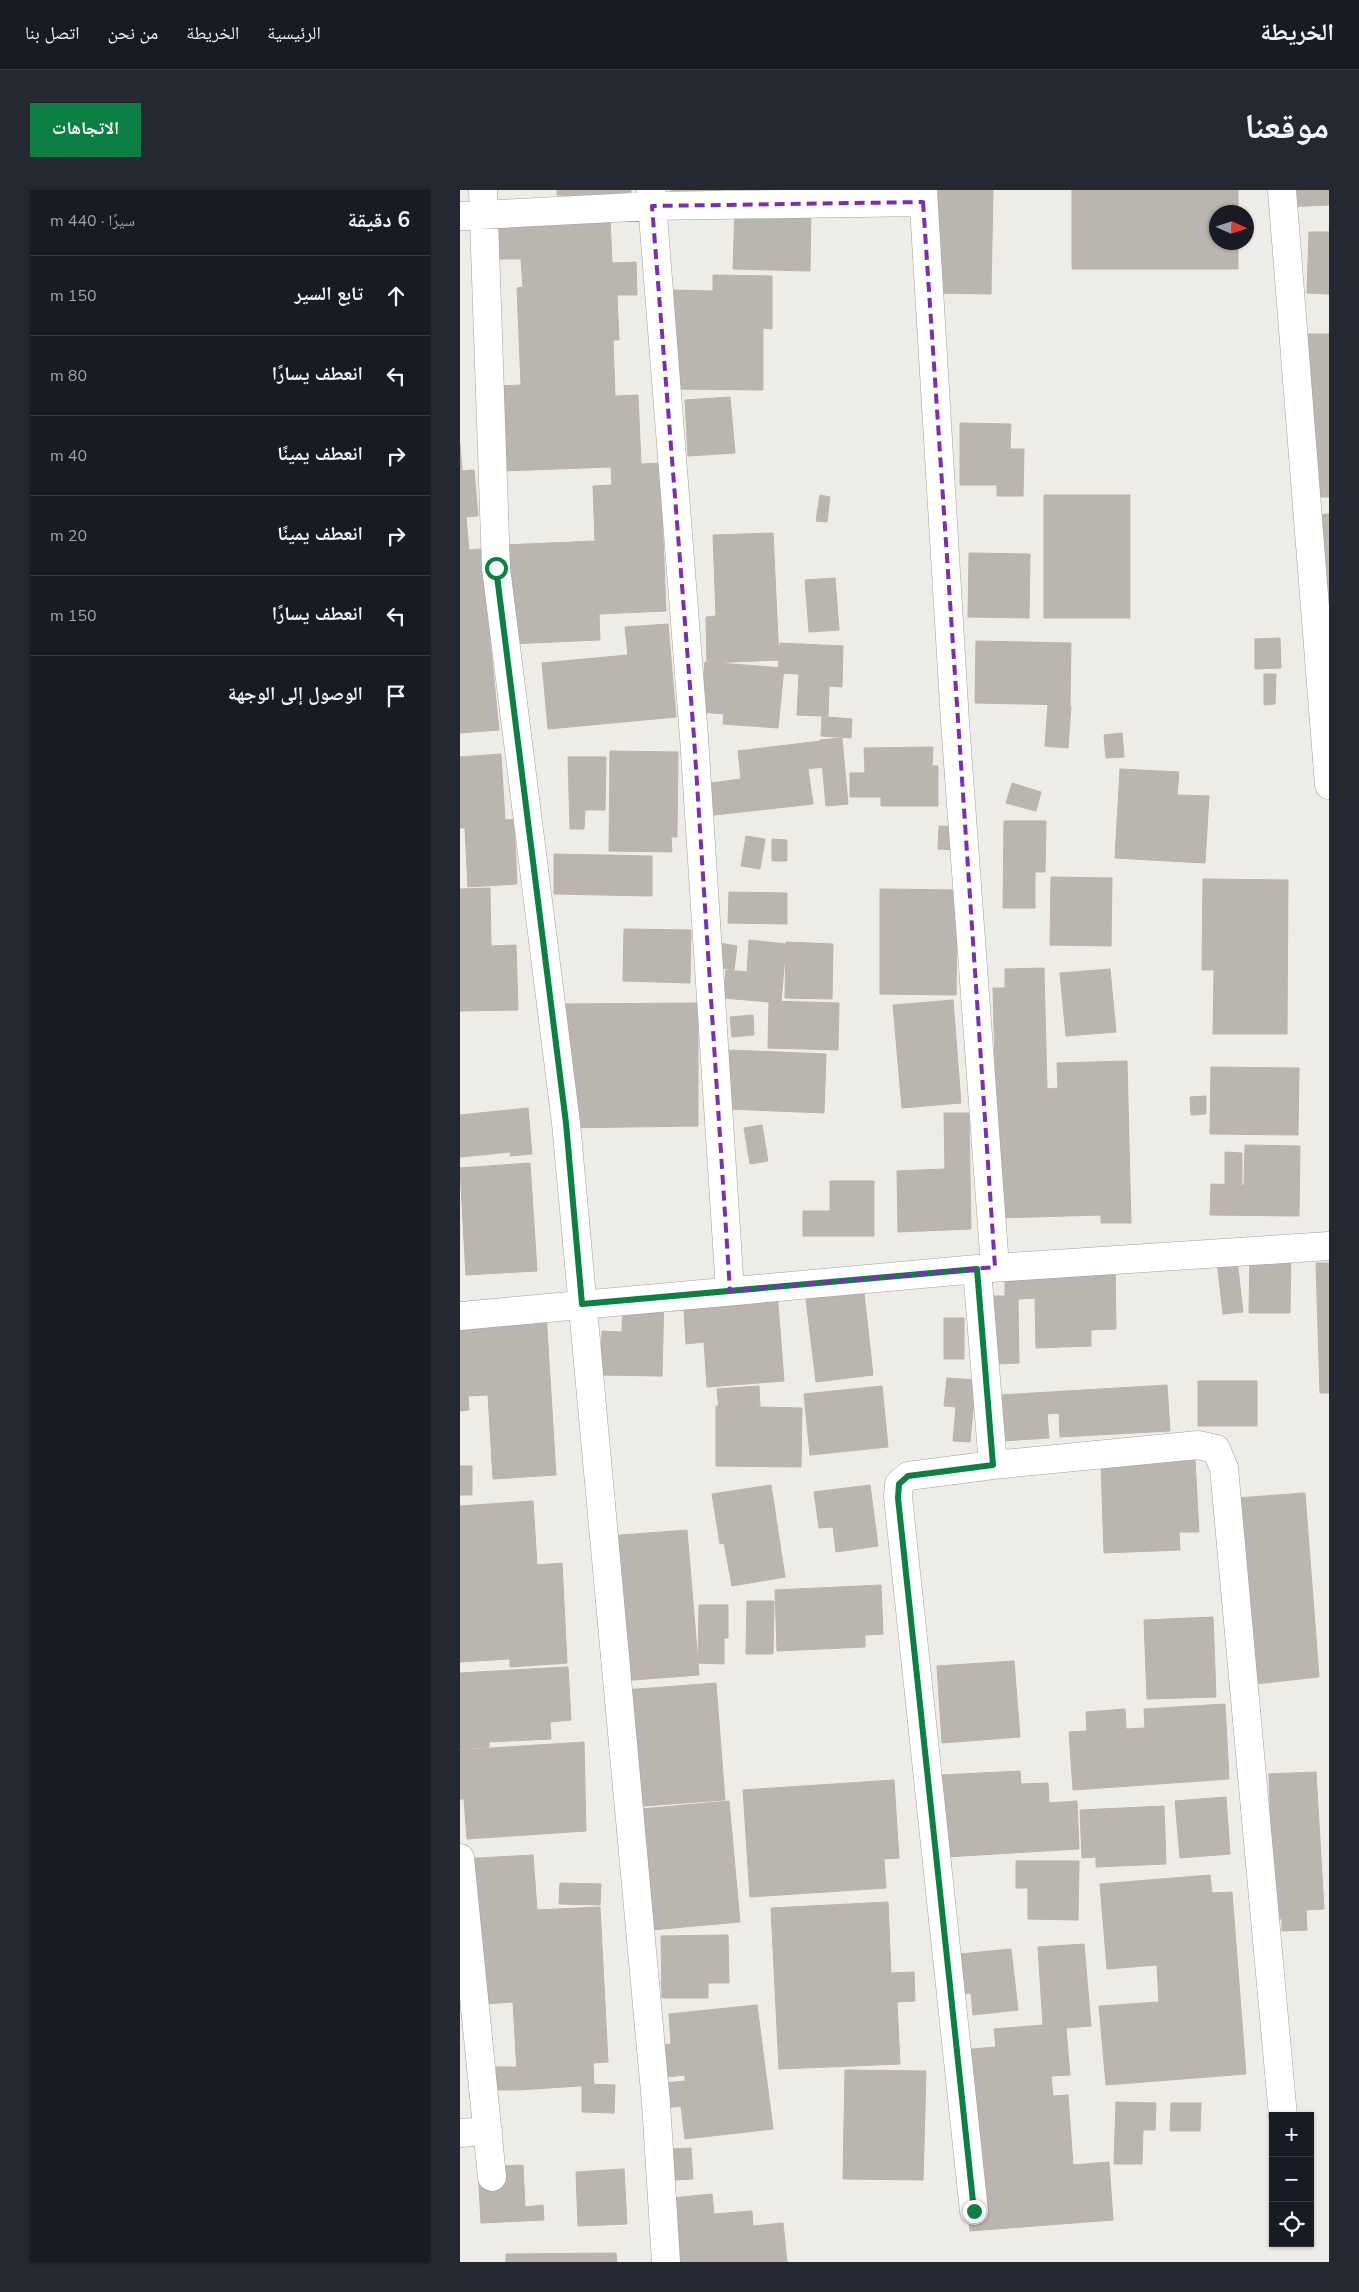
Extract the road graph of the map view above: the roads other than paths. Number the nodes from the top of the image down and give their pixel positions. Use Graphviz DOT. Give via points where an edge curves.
graph roads {
  1 [pos="1282,190"];
  2 [pos="923,196"];
  3 [pos="651,198"];
  4 [pos="476,207"];
  5 [pos="1329,785"];
  6 [pos="1329,1246"];
  7 [pos="986,1268"];
  8 [pos="730,1291"];
  9 [pos="582,1304"];
  10 [pos="460,1316"];
  11 [pos="993,1465"];
  12 [pos="460,1858"];
  13 [pos="1283,2112"];
  14 [pos="488,2131"];
  15 [pos="460,2133"];
  16 [pos="492,2177"];
  17 [pos="974,2211"];
  18 [pos="666,2262"];
  1 -- 5 [label="street"];
  2 -- 3 [label="street"];
  2 -- 7 [label="street"];
  3 -- 4 [label="street"];
  3 -- 8 [label="street" via="694,737"];
  4 -- 9 [label="street" via="496,568 566,1123"];
  6 -- 7 [label="street"];
  7 -- 8 [label="street"];
  7 -- 11 [label="street"];
  8 -- 9 [label="street"];
  9 -- 10 [label="street"];
  9 -- 18 [label="street" via="656,2103"];
  11 -- 13 [label="street" via="1198,1445 1216,1449 1224,1468"];
  11 -- 17 [label="street" via="908,1476 899,1484 898,1498"];
  12 -- 14 [label="street"];
  14 -- 15 [label="street"];
  14 -- 16 [label="street"];
}
